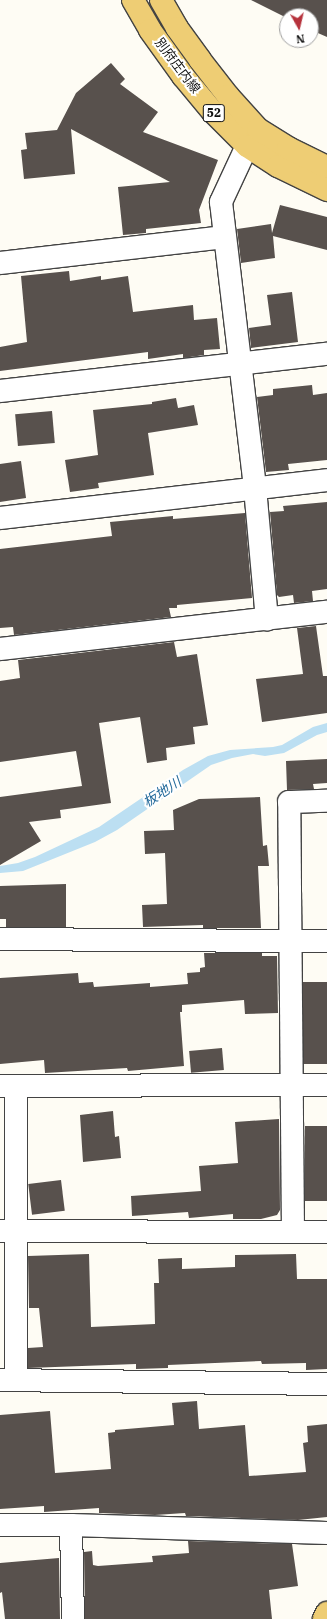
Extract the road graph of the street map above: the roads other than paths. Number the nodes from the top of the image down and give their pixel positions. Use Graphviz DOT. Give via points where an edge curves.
graph roads {
  1 [pos="133,0"];
  2 [pos="161,0"];
  3 [pos="247,146"];
  4 [pos="327,167"];
  5 [pos="327,190"];
  6 [pos="225,237"];
  7 [pos="0,262"];
  8 [pos="327,354"];
  9 [pos="240,364"];
  10 [pos="0,390"];
  11 [pos="327,480"];
  12 [pos="255,488"];
  13 [pos="0,518"];
  14 [pos="327,612"];
  15 [pos="267,619"];
  16 [pos="0,649"];
  17 [pos="327,801"];
  18 [pos="0,939"];
  19 [pos="289,941"];
  20 [pos="327,941"];
  21 [pos="291,1085"];
  22 [pos="327,1085"];
  23 [pos="8,1086"];
  24 [pos="8,1231"];
  25 [pos="294,1232"];
  26 [pos="327,1232"];
  27 [pos="8,1380"];
  28 [pos="327,1384"];
  29 [pos="71,1525"];
  30 [pos="0,1526"];
  31 [pos="327,1533"];
  32 [pos="327,1613"];
  33 [pos="73,1619"];
  34 [pos="324,1619"];
  1 -- 3 [label="main road, 別府庄内線 / 52" via="150,30 183,76"];
  2 -- 4 [label="main road, 別府庄内線 / 52" via="200,60 258,129 288,148"];
  3 -- 5 [label="main road, 別府庄内線 / 52" via="278,166"];
  3 -- 6 [label="street" via="221,202"];
  6 -- 7 [label="street"];
  6 -- 9 [label="street"];
  8 -- 9 [label="street"];
  9 -- 10 [label="street"];
  9 -- 12 [label="street"];
  11 -- 12 [label="street"];
  12 -- 13 [label="street"];
  12 -- 15 [label="street"];
  14 -- 15 [label="street"];
  15 -- 16 [label="street"];
  17 -- 19 [label="street" via="289,802"];
  18 -- 19 [label="street"];
  19 -- 20 [label="street"];
  19 -- 21 [label="street"];
  21 -- 22 [label="street"];
  21 -- 23 [label="street"];
  21 -- 25 [label="street"];
  23 -- 24 [label="street"];
  24 -- 25 [label="street"];
  24 -- 27 [label="street"];
  25 -- 26 [label="street"];
  27 -- 28 [label="street"];
  29 -- 30 [label="street"];
  29 -- 31 [label="street"];
  29 -- 33 [label="street"];
  32 -- 34 [label="main road"];
}
